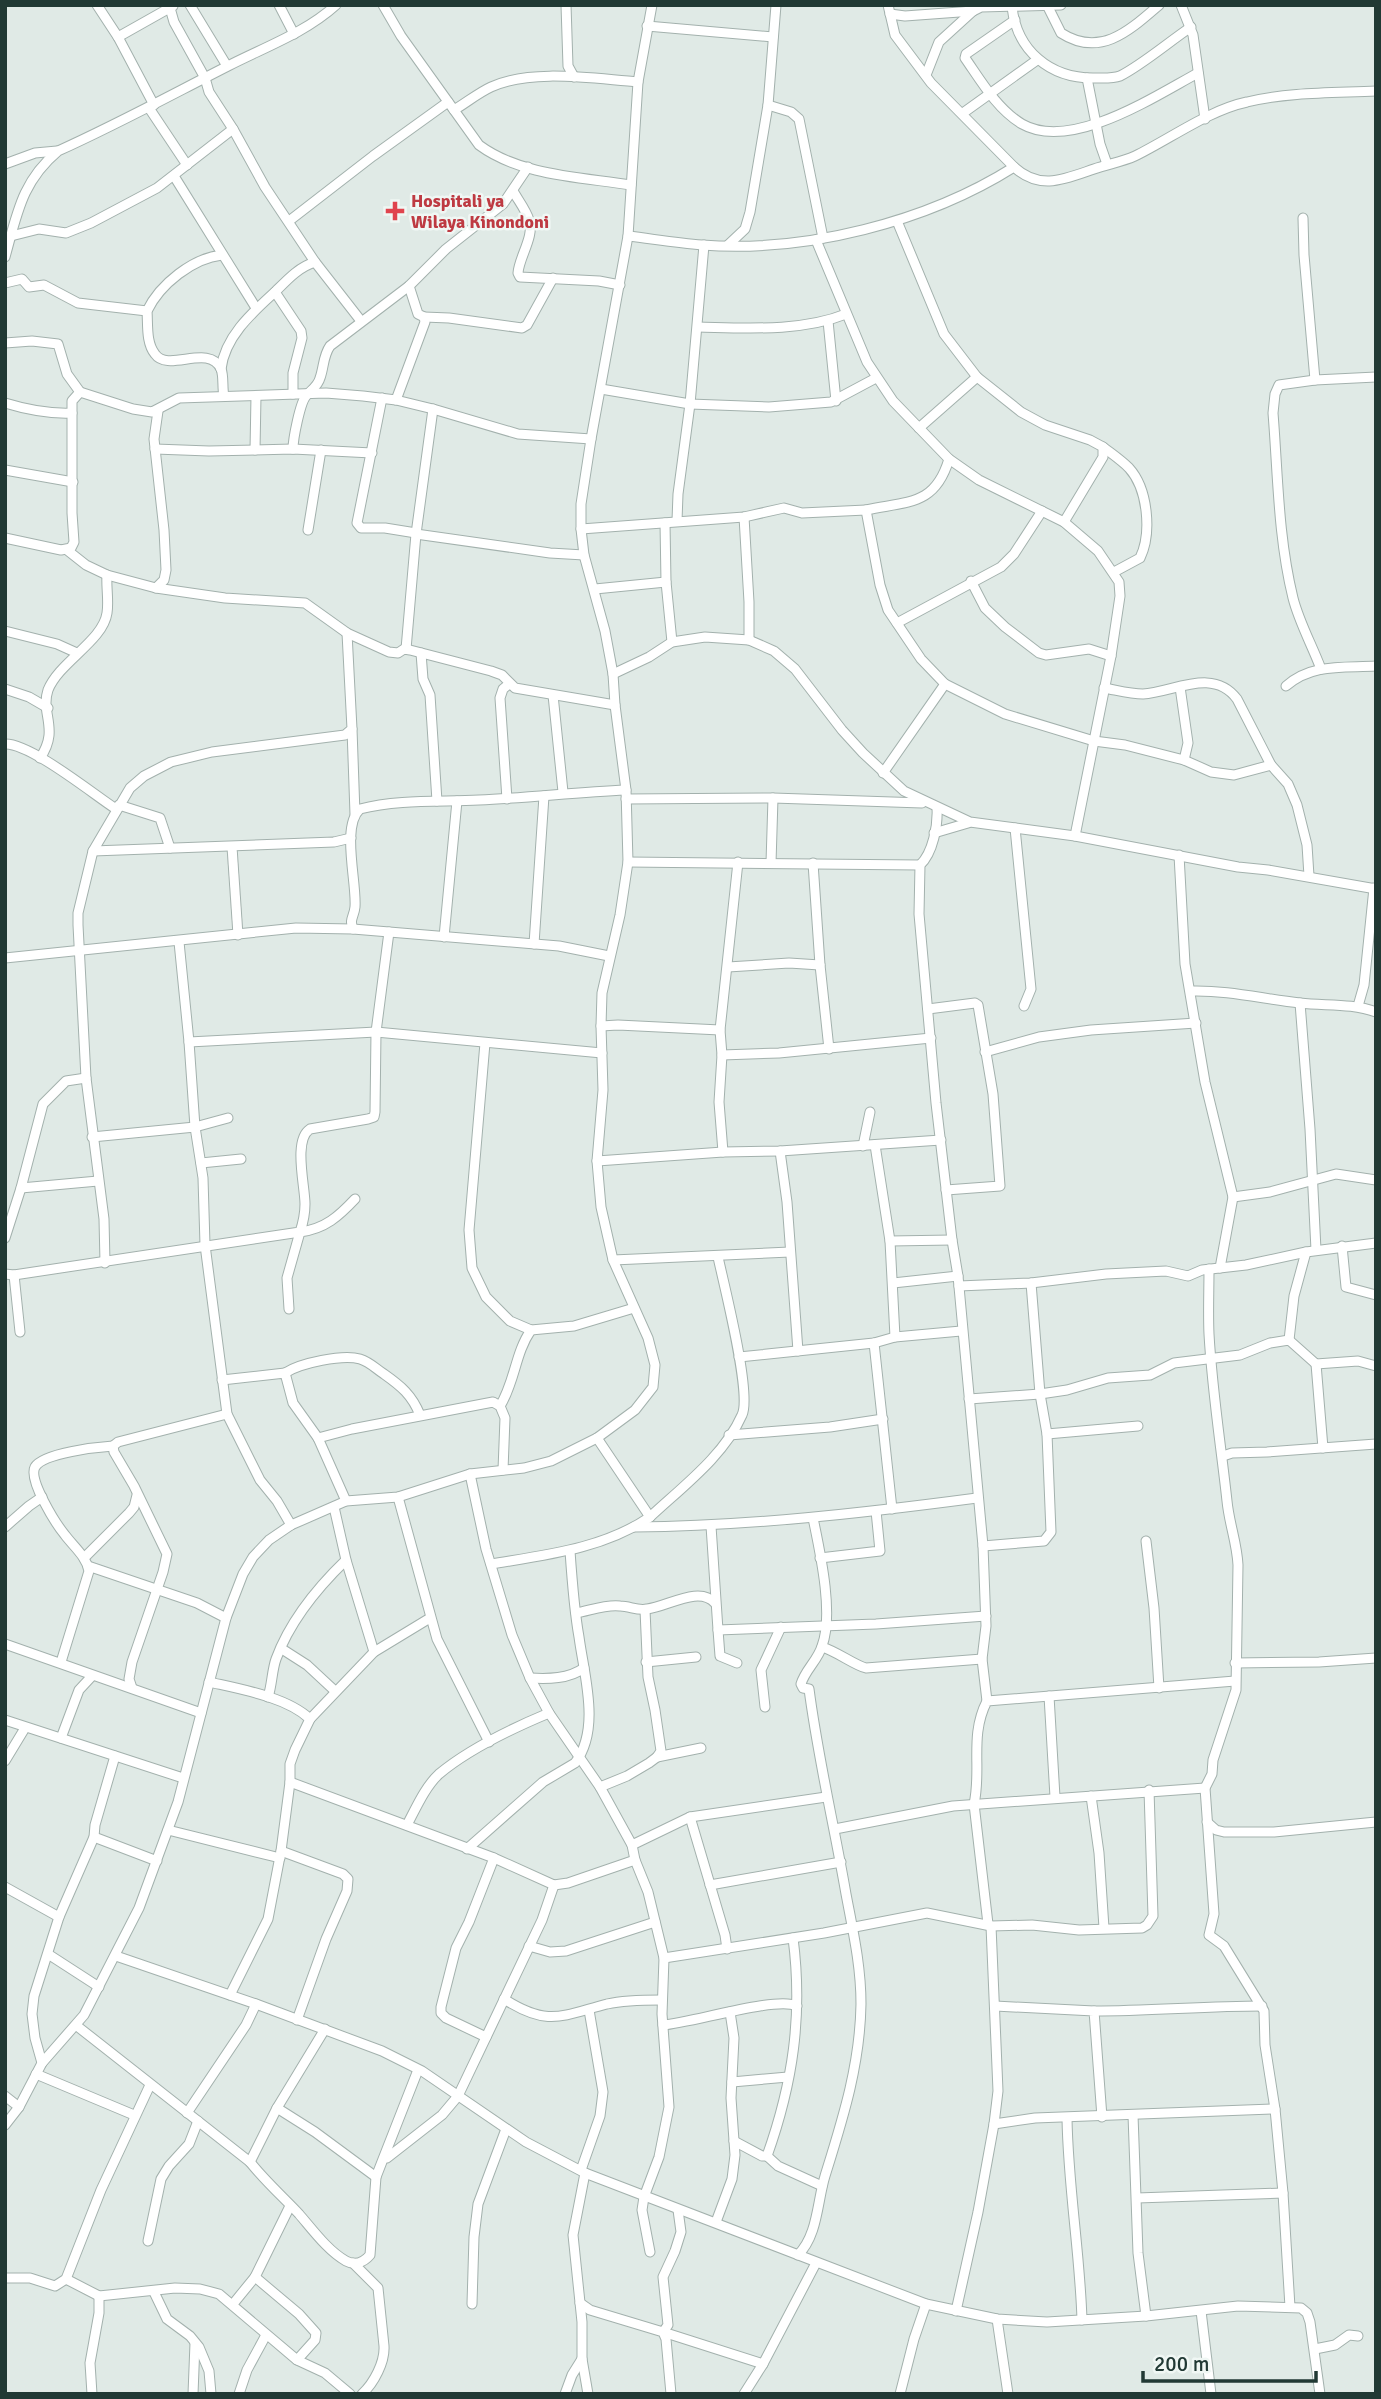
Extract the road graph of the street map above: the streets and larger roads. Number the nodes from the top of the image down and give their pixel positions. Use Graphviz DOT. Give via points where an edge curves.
graph roads {
  1 [pos="97,5"];
  2 [pos="190,5"];
  3 [pos="279,5"];
  4 [pos="336,5"];
  5 [pos="383,5"];
  6 [pos="566,5"];
  7 [pos="652,5"];
  8 [pos="776,5"];
  9 [pos="1061,5"];
  10 [pos="1159,5"];
  11 [pos="1181,5"];
  12 [pos="173,7"];
  13 [pos="1013,7"];
  14 [pos="1048,7"];
  15 [pos="978,8"];
  16 [pos="889,10"];
  17 [pos="1015,20"];
  18 [pos="647,26"];
  19 [pos="1191,27"];
  20 [pos="294,34"];
  21 [pos="118,37"];
  22 [pos="774,37"];
  23 [pos="1037,60"];
  24 [pos="227,66"];
  25 [pos="568,66"];
  26 [pos="1198,73"];
  27 [pos="926,75"];
  28 [pos="560,77"];
  29 [pos="575,77"];
  30 [pos="205,78"];
  31 [pos="1087,78"];
  32 [pos="638,82"];
  33 [pos="1376,91"];
  34 [pos="990,94"];
  35 [pos="448,102"];
  36 [pos="768,104"];
  37 [pos="152,107"];
  38 [pos="454,110"];
  39 [pos="963,113"];
  40 [pos="1205,119"];
  41 [pos="1096,125"];
  42 [pos="233,129"];
  43 [pos="58,151"];
  44 [pos="5,164"];
  45 [pos="1107,164"];
  46 [pos="187,165"];
  47 [pos="527,167"];
  48 [pos="1014,167"];
  49 [pos="174,176"];
  50 [pos="631,185"];
  51 [pos="513,191"];
  52 [pos="1303,218"];
  53 [pos="289,221"];
  54 [pos="897,221"];
  55 [pos="745,229"];
  56 [pos="11,236"];
  57 [pos="628,236"];
  58 [pos="820,239"];
  59 [pos="750,244"];
  60 [pos="704,245"];
  61 [pos="727,245"];
  62 [pos="222,255"];
  63 [pos="5,257"];
  64 [pos="316,262"];
  65 [pos="553,278"];
  66 [pos="5,283"];
  67 [pos="620,285"];
  68 [pos="409,286"];
  69 [pos="275,292"];
  70 [pos="256,308"];
  71 [pos="147,311"];
  72 [pos="846,314"];
  73 [pos="424,317"];
  74 [pos="361,321"];
  75 [pos="828,321"];
  76 [pos="698,327"];
  77 [pos="5,343"];
  78 [pos="221,369"];
  79 [pos="977,377"];
  80 [pos="1376,377"];
  81 [pos="876,378"];
  82 [pos="1315,380"];
  83 [pos="601,389"];
  84 [pos="80,392"];
  85 [pos="309,393"];
  86 [pos="293,394"];
  87 [pos="224,396"];
  88 [pos="256,396"];
  89 [pos="382,398"];
  90 [pos="396,400"];
  91 [pos="836,401"];
  92 [pos="5,403"];
  93 [pos="690,404"];
  94 [pos="433,409"];
  95 [pos="158,411"];
  96 [pos="72,413"];
  97 [pos="919,428"];
  98 [pos="591,439"];
  99 [pos="1103,447"];
  100 [pos="155,449"];
  101 [pos="293,449"];
  102 [pos="255,450"];
  103 [pos="321,450"];
  104 [pos="372,453"];
  105 [pos="949,459"];
  106 [pos="5,470"];
  107 [pos="73,482"];
  108 [pos="866,510"];
  109 [pos="1042,512"];
  110 [pos="744,517"];
  111 [pos="677,521"];
  112 [pos="1064,522"];
  113 [pos="665,523"];
  114 [pos="581,529"];
  115 [pos="308,530"];
  116 [pos="416,534"];
  117 [pos="5,538"];
  118 [pos="67,550"];
  119 [pos="584,555"];
  120 [pos="1114,572"];
  121 [pos="107,575"];
  122 [pos="971,581"];
  123 [pos="666,582"];
  124 [pos="156,588"];
  125 [pos="595,589"];
  126 [pos="897,623"];
  127 [pos="5,631"];
  128 [pos="347,633"];
  129 [pos="749,640"];
  130 [pos="672,642"];
  131 [pos="406,649"];
  132 [pos="77,653"];
  133 [pos="421,653"];
  134 [pos="1111,656"];
  135 [pos="1376,666"];
  136 [pos="1321,669"];
  137 [pos="613,674"];
  138 [pos="509,684"];
  139 [pos="945,684"];
  140 [pos="1286,686"];
  141 [pos="1180,687"];
  142 [pos="1104,688"];
  143 [pos="5,689"];
  144 [pos="553,695"];
  145 [pos="615,705"];
  146 [pos="48,708"];
  147 [pos="352,729"];
  148 [pos="1094,741"];
  149 [pos="5,744"];
  150 [pos="40,758"];
  151 [pos="1184,760"];
  152 [pos="1271,765"];
  153 [pos="884,773"];
  154 [pos="563,792"];
  155 [pos="626,794"];
  156 [pos="544,796"];
  157 [pos="773,798"];
  158 [pos="507,799"];
  159 [pos="437,801"];
  160 [pos="457,802"];
  161 [pos="927,803"];
  162 [pos="117,807"];
  163 [pos="937,808"];
  164 [pos="355,814"];
  165 [pos="970,822"];
  166 [pos="1015,828"];
  167 [pos="934,833"];
  168 [pos="1075,836"];
  169 [pos="351,838"];
  170 [pos="232,847"];
  171 [pos="170,848"];
  172 [pos="93,851"];
  173 [pos="1179,855"];
  174 [pos="628,862"];
  175 [pos="738,862"];
  176 [pos="771,863"];
  177 [pos="813,863"];
  178 [pos="920,865"];
  179 [pos="1309,877"];
  180 [pos="1375,889"];
  181 [pos="353,929"];
  182 [pos="389,933"];
  183 [pos="238,935"];
  184 [pos="444,937"];
  185 [pos="179,942"];
  186 [pos="534,944"];
  187 [pos="79,950"];
  188 [pos="609,956"];
  189 [pos="5,958"];
  190 [pos="820,965"];
  191 [pos="728,967"];
  192 [pos="1191,991"];
  193 [pos="1300,1003"];
  194 [pos="1024,1006"];
  195 [pos="1358,1006"];
  196 [pos="928,1009"];
  197 [pos="1376,1012"];
  198 [pos="1196,1023"];
  199 [pos="601,1026"];
  200 [pos="720,1030"];
  201 [pos="376,1032"];
  202 [pos="931,1038"];
  203 [pos="189,1042"];
  204 [pos="485,1043"];
  205 [pos="829,1049"];
  206 [pos="985,1052"];
  207 [pos="601,1053"];
  208 [pos="722,1055"];
  209 [pos="86,1078"];
  210 [pos="870,1112"];
  211 [pos="228,1118"];
  212 [pos="195,1127"];
  213 [pos="92,1137"];
  214 [pos="941,1140"];
  215 [pos="875,1144"];
  216 [pos="863,1146"];
  217 [pos="780,1151"];
  218 [pos="723,1152"];
  219 [pos="241,1159"];
  220 [pos="597,1161"];
  221 [pos="201,1163"];
  222 [pos="1376,1180"];
  223 [pos="98,1181"];
  224 [pos="1311,1181"];
  225 [pos="21,1188"];
  226 [pos="946,1190"];
  227 [pos="1233,1197"];
  228 [pos="355,1199"];
  229 [pos="300,1232"];
  230 [pos="5,1238"];
  231 [pos="951,1240"];
  232 [pos="890,1241"];
  233 [pos="1376,1244"];
  234 [pos="205,1245"];
  235 [pos="1342,1246"];
  236 [pos="1316,1250"];
  237 [pos="790,1252"];
  238 [pos="1306,1252"];
  239 [pos="718,1257"];
  240 [pos="614,1260"];
  241 [pos="105,1263"];
  242 [pos="1220,1268"];
  243 [pos="1209,1269"];
  244 [pos="8,1273"];
  245 [pos="958,1276"];
  246 [pos="893,1283"];
  247 [pos="1031,1283"];
  248 [pos="959,1286"];
  249 [pos="1376,1295"];
  250 [pos="289,1308"];
  251 [pos="634,1308"];
  252 [pos="531,1331"];
  253 [pos="961,1331"];
  254 [pos="20,1332"];
  255 [pos="895,1337"];
  256 [pos="1289,1340"];
  257 [pos="874,1343"];
  258 [pos="797,1351"];
  259 [pos="739,1357"];
  260 [pos="1211,1359"];
  261 [pos="1316,1364"];
  262 [pos="1376,1366"];
  263 [pos="285,1373"];
  264 [pos="222,1380"];
  265 [pos="1041,1394"];
  266 [pos="969,1399"];
  267 [pos="500,1406"];
  268 [pos="228,1414"];
  269 [pos="420,1415"];
  270 [pos="883,1419"];
  271 [pos="1138,1426"];
  272 [pos="1047,1434"];
  273 [pos="729,1435"];
  274 [pos="318,1438"];
  275 [pos="597,1438"];
  276 [pos="1376,1444"];
  277 [pos="113,1446"];
  278 [pos="1323,1448"];
  279 [pos="1223,1456"];
  280 [pos="503,1470"];
  281 [pos="470,1474"];
  282 [pos="137,1493"];
  283 [pos="42,1497"];
  284 [pos="398,1497"];
  285 [pos="978,1499"];
  286 [pos="346,1502"];
  287 [pos="334,1507"];
  288 [pos="892,1509"];
  289 [pos="876,1511"];
  290 [pos="650,1517"];
  291 [pos="813,1518"];
  292 [pos="292,1525"];
  293 [pos="5,1527"];
  294 [pos="634,1527"];
  295 [pos="711,1527"];
  296 [pos="1146,1541"];
  297 [pos="983,1546"];
  298 [pos="570,1551"];
  299 [pos="820,1558"];
  300 [pos="346,1560"];
  301 [pos="86,1562"];
  302 [pos="491,1564"];
  303 [pos="157,1589"];
  304 [pos="715,1603"];
  305 [pos="645,1610"];
  306 [pos="576,1613"];
  307 [pos="986,1616"];
  308 [pos="226,1618"];
  309 [pos="430,1618"];
  310 [pos="828,1625"];
  311 [pos="781,1627"];
  312 [pos="718,1630"];
  313 [pos="5,1644"];
  314 [pos="822,1647"];
  315 [pos="282,1649"];
  316 [pos="374,1652"];
  317 [pos="696,1657"];
  318 [pos="1376,1658"];
  319 [pos="982,1659"];
  320 [pos="61,1662"];
  321 [pos="646,1662"];
  322 [pos="737,1663"];
  323 [pos="1235,1663"];
  324 [pos="584,1668"];
  325 [pos="92,1676"];
  326 [pos="530,1678"];
  327 [pos="1235,1681"];
  328 [pos="209,1682"];
  329 [pos="132,1688"];
  330 [pos="1159,1688"];
  331 [pos="335,1690"];
  332 [pos="1049,1696"];
  333 [pos="268,1697"];
  334 [pos="987,1701"];
  335 [pos="765,1707"];
  336 [pos="201,1713"];
  337 [pos="549,1713"];
  338 [pos="310,1718"];
  339 [pos="5,1720"];
  340 [pos="25,1728"];
  341 [pos="61,1738"];
  342 [pos="489,1742"];
  343 [pos="701,1748"];
  344 [pos="115,1756"];
  345 [pos="579,1757"];
  346 [pos="657,1758"];
  347 [pos="5,1761"];
  348 [pos="183,1778"];
  349 [pos="290,1782"];
  350 [pos="600,1787"];
  351 [pos="1206,1788"];
  352 [pos="1149,1790"];
  353 [pos="1091,1796"];
  354 [pos="826,1797"];
  355 [pos="1055,1797"];
  356 [pos="974,1804"];
  357 [pos="690,1817"];
  358 [pos="1207,1822"];
  359 [pos="1376,1822"];
  360 [pos="407,1825"];
  361 [pos="835,1829"];
  362 [pos="168,1830"];
  363 [pos="94,1837"];
  364 [pos="632,1845"];
  365 [pos="467,1849"];
  366 [pos="280,1855"];
  367 [pos="494,1858"];
  368 [pos="635,1860"];
  369 [pos="157,1861"];
  370 [pos="841,1862"];
  371 [pos="554,1885"];
  372 [pos="710,1885"];
  373 [pos="5,1887"];
  374 [pos="59,1917"];
  375 [pos="655,1922"];
  376 [pos="989,1925"];
  377 [pos="853,1927"];
  378 [pos="1104,1928"];
  379 [pos="793,1938"];
  380 [pos="529,1946"];
  381 [pos="727,1949"];
  382 [pos="48,1954"];
  383 [pos="116,1956"];
  384 [pos="664,1958"];
  385 [pos="99,1987"];
  386 [pos="230,1995"];
  387 [pos="504,1999"];
  388 [pos="661,2000"];
  389 [pos="256,2004"];
  390 [pos="797,2006"];
  391 [pos="995,2006"];
  392 [pos="1262,2006"];
  393 [pos="589,2010"];
  394 [pos="1094,2011"];
  395 [pos="730,2012"];
  396 [pos="298,2021"];
  397 [pos="663,2025"];
  398 [pos="77,2026"];
  399 [pos="325,2029"];
  400 [pos="486,2037"];
  401 [pos="42,2063"];
  402 [pos="418,2070"];
  403 [pos="36,2074"];
  404 [pos="788,2077"];
  405 [pos="732,2082"];
  406 [pos="150,2084"];
  407 [pos="5,2096"];
  408 [pos="458,2096"];
  409 [pos="19,2107"];
  410 [pos="277,2108"];
  411 [pos="1275,2109"];
  412 [pos="187,2113"];
  413 [pos="135,2115"];
  414 [pos="1133,2115"];
  415 [pos="1102,2116"];
  416 [pos="1067,2118"];
  417 [pos="198,2121"];
  418 [pos="994,2123"];
  419 [pos="5,2125"];
  420 [pos="506,2129"];
  421 [pos="734,2141"];
  422 [pos="766,2156"];
  423 [pos="384,2161"];
  424 [pos="250,2162"];
  425 [pos="583,2171"];
  426 [pos="376,2178"];
  427 [pos="822,2186"];
  428 [pos="1283,2193"];
  429 [pos="644,2197"];
  430 [pos="1137,2199"];
  431 [pos="290,2206"];
  432 [pos="678,2210"];
  433 [pos="716,2222"];
  434 [pos="148,2241"];
  435 [pos="650,2252"];
  436 [pos="798,2255"];
  437 [pos="353,2263"];
  438 [pos="816,2263"];
  439 [pos="255,2277"];
  440 [pos="5,2278"];
  441 [pos="66,2279"];
  442 [pos="154,2292"];
  443 [pos="99,2296"];
  444 [pos="580,2303"];
  445 [pos="233,2304"];
  446 [pos="472,2304"];
  447 [pos="926,2304"];
  448 [pos="1290,2307"];
  449 [pos="956,2311"];
  450 [pos="1201,2311"];
  451 [pos="1146,2316"];
  452 [pos="997,2319"];
  453 [pos="1082,2320"];
  454 [pos="663,2332"];
  455 [pos="266,2335"];
  456 [pos="1358,2336"];
  457 [pos="195,2341"];
  458 [pos="1315,2348"];
  459 [pos="582,2359"];
  460 [pos="297,2360"];
  461 [pos="763,2364"];
  462 [pos="92,2394"];
  463 [pos="193,2394"];
  464 [pos="211,2394"];
  465 [pos="239,2394"];
  466 [pos="350,2394"];
  467 [pos="362,2394"];
  468 [pos="565,2394"];
  469 [pos="588,2394"];
  470 [pos="671,2394"];
  471 [pos="744,2394"];
  472 [pos="900,2394"];
  473 [pos="1008,2394"];
  474 [pos="1211,2394"];
  475 [pos="1320,2394"];
  1 -- 21 [label="street"];
  2 -- 24 [label="street"];
  3 -- 20 [label="street"];
  4 -- 20 [label="street"];
  5 -- 35 [label="street"];
  6 -- 25 [label="street"];
  7 -- 18 [label="street"];
  8 -- 22 [label="street"];
  9 -- 14 [label="street"];
  10 -- 14 [label="street" via="1113,39 1085,44 1061,33"];
  11 -- 19 [label="street"];
  12 -- 21 [label="street"];
  12 -- 30 [label="street" via="174,22"];
  13 -- 14 [label="street"];
  13 -- 15 [label="street"];
  13 -- 17 [label="street"];
  15 -- 16 [label="street" via="905,16"];
  15 -- 27 [label="street" via="939,42"];
  16 -- 27 [label="street" via="895,35"];
  17 -- 23 [label="street"];
  17 -- 34 [label="street" via="965,56"];
  18 -- 22 [label="street"];
  18 -- 32 [label="street"];
  19 -- 26 [label="street"];
  19 -- 31 [label="street" via="1118,76"];
  20 -- 24 [label="street"];
  21 -- 37 [label="street"];
  22 -- 36 [label="street"];
  23 -- 31 [label="street" via="1059,74"];
  23 -- 34 [label="street"];
  24 -- 30 [label="street"];
  25 -- 28 [label="street"];
  25 -- 29 [label="street"];
  26 -- 40 [label="street"];
  26 -- 41 [label="street"];
  27 -- 39 [label="street"];
  28 -- 29 [label="street"];
  28 -- 38 [label="street" via="500,84"];
  29 -- 32 [label="street"];
  30 -- 37 [label="street"];
  30 -- 42 [label="street"];
  31 -- 41 [label="street"];
  32 -- 50 [label="street"];
  33 -- 40 [label="street" via="1246,102"];
  34 -- 39 [label="street"];
  34 -- 41 [label="street" via="1029,127 1062,131"];
  35 -- 38 [label="street"];
  35 -- 53 [label="street"];
  36 -- 55 [label="street"];
  36 -- 58 [label="street" via="799,119"];
  37 -- 43 [label="street"];
  37 -- 46 [label="street"];
  38 -- 47 [label="street" via="479,145 492,155"];
  39 -- 48 [label="street"];
  40 -- 45 [label="street" via="1135,156"];
  41 -- 45 [label="street"];
  42 -- 46 [label="street"];
  42 -- 53 [label="street"];
  43 -- 44 [label="street" via="35,153"];
  43 -- 56 [label="street" via="22,196"];
  45 -- 48 [label="street" via="1053,181 1030,179"];
  46 -- 49 [label="street"];
  47 -- 50 [label="street"];
  47 -- 51 [label="street"];
  48 -- 54 [label="street" via="967,194"];
  49 -- 56 [label="street" via="71,232 39,229"];
  49 -- 62 [label="street"];
  50 -- 57 [label="street"];
  51 -- 65 [label="street" via="530,227 518,274 524,279"];
  51 -- 68 [label="street"];
  52 -- 82 [label="street"];
  53 -- 64 [label="street"];
  54 -- 58 [label="street"];
  54 -- 79 [label="street" via="944,334"];
  55 -- 59 [label="street"];
  55 -- 61 [label="street"];
  56 -- 63 [label="street"];
  57 -- 60 [label="street"];
  57 -- 67 [label="street"];
  58 -- 59 [label="street"];
  58 -- 72 [label="street"];
  59 -- 61 [label="street"];
  60 -- 61 [label="street"];
  60 -- 76 [label="street"];
  62 -- 70 [label="street"];
  62 -- 71 [label="street" via="197,261 162,290"];
  64 -- 69 [label="street"];
  64 -- 74 [label="street"];
  65 -- 67 [label="street"];
  65 -- 73 [label="street" via="522,328"];
  66 -- 71 [label="street" via="22,279 29,287 44,285 78,303"];
  67 -- 83 [label="street"];
  68 -- 73 [label="street" via="418,314"];
  68 -- 74 [label="street"];
  69 -- 70 [label="street"];
  69 -- 86 [label="street" via="301,331"];
  70 -- 78 [label="street" via="226,349"];
  71 -- 78 [label="street" via="150,345 159,359 203,358"];
  72 -- 75 [label="street"];
  72 -- 81 [label="street"];
  73 -- 90 [label="street"];
  74 -- 85 [label="street" via="330,346 320,379"];
  75 -- 76 [label="street"];
  75 -- 91 [label="street"];
  76 -- 93 [label="street"];
  77 -- 84 [label="street" via="58,344 66,374"];
  78 -- 87 [label="street"];
  79 -- 97 [label="street"];
  79 -- 99 [label="street" via="1021,412"];
  80 -- 82 [label="street"];
  81 -- 91 [label="street"];
  81 -- 97 [label="street"];
  82 -- 136 [label="street" via="1279,385 1273,413 1281,534 1300,619"];
  83 -- 93 [label="street"];
  83 -- 98 [label="street"];
  84 -- 95 [label="street" via="142,412"];
  84 -- 96 [label="street" via="72,401"];
  85 -- 86 [label="street"];
  85 -- 89 [label="street"];
  85 -- 101 [label="street" via="294,432"];
  86 -- 88 [label="street"];
  87 -- 88 [label="street"];
  87 -- 95 [label="street" via="179,398"];
  88 -- 102 [label="street"];
  89 -- 90 [label="street"];
  89 -- 104 [label="street"];
  90 -- 94 [label="street"];
  91 -- 93 [label="street" via="769,407"];
  92 -- 96 [label="street" via="28,410"];
  93 -- 111 [label="street"];
  94 -- 98 [label="street" via="518,434"];
  94 -- 116 [label="street"];
  95 -- 100 [label="street"];
  96 -- 107 [label="street"];
  97 -- 105 [label="street"];
  98 -- 114 [label="street"];
  99 -- 112 [label="street" via="1103,457"];
  99 -- 120 [label="street" via="1130,469 1148,515 1142,554"];
  100 -- 102 [label="street"];
  100 -- 124 [label="street" via="166,570"];
  101 -- 102 [label="street"];
  101 -- 103 [label="street"];
  103 -- 104 [label="street"];
  103 -- 115 [label="street"];
  104 -- 116 [label="street" via="358,526"];
  105 -- 108 [label="street" via="932,492"];
  105 -- 109 [label="street"];
  106 -- 107 [label="street"];
  107 -- 118 [label="street" via="74,542"];
  108 -- 110 [label="street" via="802,513 784,508"];
  108 -- 126 [label="street" via="880,585"];
  109 -- 112 [label="street"];
  109 -- 122 [label="street" via="1009,560"];
  110 -- 111 [label="street"];
  110 -- 129 [label="street"];
  111 -- 113 [label="street"];
  112 -- 120 [label="street" via="1098,551"];
  113 -- 114 [label="street"];
  113 -- 123 [label="street"];
  114 -- 119 [label="street"];
  116 -- 119 [label="street"];
  116 -- 131 [label="street"];
  117 -- 118 [label="street"];
  118 -- 121 [label="street"];
  119 -- 125 [label="street"];
  120 -- 134 [label="street" via="1120,596"];
  121 -- 124 [label="street"];
  121 -- 132 [label="street" via="106,619"];
  122 -- 126 [label="street"];
  122 -- 134 [label="street" via="985,608 1039,653 1089,649"];
  123 -- 125 [label="street"];
  123 -- 130 [label="street"];
  124 -- 128 [label="street" via="225,598 297,601"];
  125 -- 137 [label="street"];
  126 -- 139 [label="street"];
  127 -- 132 [label="street"];
  128 -- 131 [label="street" via="390,652"];
  128 -- 147 [label="street"];
  129 -- 130 [label="street" via="705,637"];
  129 -- 153 [label="street" via="774,651 794,669 842,730"];
  130 -- 137 [label="street"];
  131 -- 133 [label="street"];
  132 -- 146 [label="street" via="52,682"];
  133 -- 138 [label="street" via="491,671"];
  133 -- 159 [label="street" via="430,695"];
  134 -- 142 [label="street"];
  135 -- 136 [label="street"];
  136 -- 140 [label="street" via="1301,674"];
  137 -- 145 [label="street"];
  138 -- 144 [label="street"];
  138 -- 158 [label="street" via="500,698"];
  139 -- 148 [label="street" via="1005,714"];
  139 -- 153 [label="street"];
  141 -- 142 [label="street" via="1143,694"];
  141 -- 151 [label="street" via="1188,743"];
  141 -- 152 [label="street" via="1208,681 1229,690"];
  142 -- 148 [label="street"];
  143 -- 146 [label="street"];
  144 -- 145 [label="street"];
  144 -- 154 [label="street"];
  145 -- 155 [label="street"];
  146 -- 150 [label="street" via="50,737"];
  147 -- 162 [label="street" via="345,735 212,752 171,762 144,776"];
  147 -- 164 [label="street"];
  148 -- 151 [label="street"];
  148 -- 168 [label="street"];
  149 -- 150 [label="street"];
  150 -- 162 [label="street"];
  151 -- 152 [label="street" via="1211,772 1234,775"];
  152 -- 179 [label="street" via="1288,784 1297,805"];
  153 -- 161 [label="street"];
  154 -- 155 [label="street"];
  154 -- 156 [label="street"];
  155 -- 157 [label="street"];
  155 -- 174 [label="street"];
  156 -- 158 [label="street"];
  156 -- 186 [label="street"];
  157 -- 161 [label="street"];
  157 -- 176 [label="street"];
  158 -- 160 [label="street"];
  159 -- 160 [label="street"];
  159 -- 164 [label="street" via="369,807"];
  160 -- 184 [label="street"];
  161 -- 163 [label="street"];
  162 -- 171 [label="street" via="160,818"];
  162 -- 172 [label="street"];
  163 -- 165 [label="street"];
  163 -- 167 [label="street"];
  164 -- 169 [label="street"];
  165 -- 166 [label="street"];
  165 -- 167 [label="street"];
  166 -- 168 [label="street"];
  166 -- 194 [label="street" via="1031,989"];
  167 -- 178 [label="street"];
  168 -- 173 [label="street"];
  169 -- 170 [label="street"];
  169 -- 181 [label="street"];
  170 -- 171 [label="street"];
  170 -- 183 [label="street"];
  171 -- 172 [label="street"];
  172 -- 187 [label="street" via="78,913"];
  173 -- 179 [label="street"];
  173 -- 192 [label="street" via="1181,922"];
  174 -- 175 [label="street"];
  174 -- 188 [label="street"];
  175 -- 176 [label="street"];
  175 -- 191 [label="street"];
  176 -- 177 [label="street"];
  177 -- 178 [label="street"];
  177 -- 190 [label="street"];
  178 -- 196 [label="street" via="918,901"];
  179 -- 180 [label="street"];
  180 -- 195 [label="street"];
  181 -- 182 [label="street"];
  181 -- 183 [label="street" via="296,928"];
  182 -- 184 [label="street"];
  182 -- 201 [label="street"];
  183 -- 185 [label="street"];
  184 -- 186 [label="street"];
  185 -- 187 [label="street"];
  185 -- 203 [label="street"];
  186 -- 188 [label="street"];
  187 -- 189 [label="street"];
  187 -- 209 [label="street"];
  188 -- 199 [label="street"];
  190 -- 191 [label="street"];
  190 -- 205 [label="street"];
  191 -- 200 [label="street"];
  192 -- 193 [label="street"];
  192 -- 198 [label="street"];
  193 -- 195 [label="street"];
  193 -- 224 [label="street"];
  195 -- 197 [label="street"];
  196 -- 202 [label="street"];
  196 -- 206 [label="street" via="978,1005"];
  198 -- 206 [label="street" via="1038,1037"];
  198 -- 227 [label="street"];
  199 -- 200 [label="street"];
  199 -- 207 [label="street"];
  200 -- 208 [label="street"];
  201 -- 203 [label="street"];
  201 -- 204 [label="street"];
  201 -- 229 [label="street" via="374,1117 304,1132 305,1202"];
  202 -- 205 [label="street"];
  202 -- 214 [label="street"];
  203 -- 212 [label="street"];
  204 -- 207 [label="street"];
  204 -- 252 [label="street" via="469,1230 472,1268 495,1307"];
  205 -- 208 [label="street"];
  206 -- 226 [label="street" via="1000,1186"];
  207 -- 220 [label="street"];
  208 -- 218 [label="street"];
  209 -- 213 [label="street"];
  209 -- 225 [label="street" via="66,1081 43,1104"];
  210 -- 216 [label="street"];
  211 -- 212 [label="street"];
  212 -- 213 [label="street"];
  212 -- 221 [label="street"];
  213 -- 223 [label="street"];
  214 -- 215 [label="street"];
  214 -- 226 [label="street"];
  215 -- 216 [label="street"];
  215 -- 232 [label="street"];
  216 -- 217 [label="street"];
  217 -- 218 [label="street"];
  217 -- 237 [label="street"];
  218 -- 220 [label="street"];
  219 -- 221 [label="street"];
  220 -- 240 [label="street" via="601,1207"];
  221 -- 234 [label="street"];
  222 -- 224 [label="street" via="1336,1174"];
  223 -- 225 [label="street"];
  223 -- 241 [label="street"];
  224 -- 227 [label="street"];
  224 -- 236 [label="street"];
  225 -- 230 [label="street"];
  226 -- 231 [label="street"];
  227 -- 242 [label="street"];
  228 -- 229 [label="street" via="329,1223"];
  229 -- 234 [label="street"];
  229 -- 250 [label="street" via="287,1278"];
  231 -- 232 [label="street"];
  231 -- 245 [label="street"];
  232 -- 246 [label="street"];
  233 -- 235 [label="street"];
  234 -- 241 [label="street"];
  234 -- 264 [label="street"];
  235 -- 236 [label="street"];
  235 -- 249 [label="street" via="1346,1287"];
  236 -- 238 [label="street"];
  237 -- 239 [label="street"];
  237 -- 258 [label="street"];
  238 -- 242 [label="street"];
  238 -- 256 [label="street"];
  239 -- 240 [label="street"];
  239 -- 259 [label="street"];
  240 -- 251 [label="street"];
  241 -- 244 [label="street"];
  242 -- 243 [label="street"];
  243 -- 247 [label="street" via="1188,1276 1166,1271 1118,1273"];
  243 -- 260 [label="street"];
  244 -- 254 [label="street"];
  245 -- 246 [label="street"];
  245 -- 248 [label="street"];
  246 -- 255 [label="street"];
  247 -- 248 [label="street"];
  247 -- 265 [label="street"];
  248 -- 253 [label="street"];
  251 -- 252 [label="street" via="574,1326"];
  251 -- 275 [label="street" via="655,1365 653,1387 635,1409"];
  252 -- 267 [label="street"];
  253 -- 255 [label="street"];
  253 -- 266 [label="street"];
  255 -- 257 [label="street"];
  256 -- 260 [label="street"];
  256 -- 261 [label="street"];
  257 -- 258 [label="street"];
  257 -- 270 [label="street"];
  258 -- 259 [label="street"];
  259 -- 273 [label="street" via="745,1402"];
  260 -- 265 [label="street"];
  260 -- 279 [label="street"];
  261 -- 262 [label="street" via="1358,1361"];
  261 -- 278 [label="street"];
  263 -- 264 [label="street"];
  263 -- 269 [label="street" via="305,1364 358,1359 400,1383"];
  263 -- 274 [label="street" via="293,1403"];
  264 -- 268 [label="street"];
  265 -- 266 [label="street"];
  265 -- 272 [label="street"];
  266 -- 285 [label="street"];
  267 -- 269 [label="street" via="480,1403"];
  267 -- 280 [label="street" via="505,1418"];
  268 -- 277 [label="street"];
  268 -- 292 [label="street" via="260,1480"];
  269 -- 274 [label="street"];
  270 -- 273 [label="street"];
  270 -- 288 [label="street"];
  271 -- 272 [label="street"];
  272 -- 297 [label="street" via="1050,1536 1044,1541"];
  273 -- 290 [label="street" via="717,1453"];
  274 -- 286 [label="street"];
  275 -- 280 [label="street" via="551,1461"];
  275 -- 290 [label="street"];
  276 -- 278 [label="street"];
  277 -- 282 [label="street"];
  277 -- 283 [label="street" via="41,1461 34,1473"];
  278 -- 279 [label="street"];
  279 -- 323 [label="street" via="1238,1550"];
  280 -- 281 [label="street"];
  281 -- 284 [label="street"];
  281 -- 302 [label="street"];
  282 -- 301 [label="street" via="134,1507"];
  282 -- 303 [label="street" via="167,1554"];
  283 -- 293 [label="street"];
  283 -- 301 [label="street"];
  284 -- 286 [label="street"];
  284 -- 309 [label="street"];
  285 -- 288 [label="street"];
  285 -- 297 [label="street"];
  286 -- 287 [label="street"];
  287 -- 292 [label="street"];
  287 -- 300 [label="street"];
  288 -- 289 [label="street"];
  289 -- 291 [label="street"];
  289 -- 299 [label="street" via="880,1551"];
  290 -- 294 [label="street"];
  291 -- 295 [label="street"];
  291 -- 299 [label="street"];
  292 -- 308 [label="street" via="253,1557"];
  294 -- 295 [label="street"];
  294 -- 298 [label="street"];
  295 -- 304 [label="street"];
  296 -- 330 [label="street"];
  297 -- 307 [label="street"];
  298 -- 302 [label="street"];
  298 -- 306 [label="street"];
  299 -- 310 [label="street"];
  300 -- 315 [label="street" via="311,1598"];
  300 -- 316 [label="street"];
  301 -- 303 [label="street"];
  301 -- 320 [label="street" via="89,1576"];
  302 -- 326 [label="street"];
  303 -- 308 [label="street"];
  303 -- 329 [label="street" via="132,1662"];
  304 -- 305 [label="street" via="699,1596"];
  304 -- 312 [label="street"];
  305 -- 306 [label="street" via="620,1605"];
  305 -- 321 [label="street"];
  306 -- 324 [label="street"];
  307 -- 310 [label="street"];
  307 -- 319 [label="street"];
  308 -- 328 [label="street"];
  309 -- 316 [label="street"];
  309 -- 342 [label="street"];
  310 -- 311 [label="street"];
  310 -- 314 [label="street"];
  311 -- 312 [label="street"];
  311 -- 335 [label="street" via="761,1670"];
  312 -- 322 [label="street" via="720,1656"];
  313 -- 320 [label="street"];
  314 -- 319 [label="street" via="866,1668"];
  314 -- 354 [label="street" via="802,1684 809,1689"];
  315 -- 331 [label="street"];
  315 -- 333 [label="street"];
  316 -- 331 [label="street"];
  317 -- 321 [label="street"];
  318 -- 323 [label="street"];
  319 -- 334 [label="street"];
  320 -- 325 [label="street"];
  321 -- 346 [label="street" via="660,1740"];
  323 -- 327 [label="street"];
  324 -- 326 [label="street" via="567,1676"];
  324 -- 345 [label="street" via="588,1728"];
  325 -- 329 [label="street"];
  325 -- 341 [label="street" via="79,1689"];
  326 -- 337 [label="street"];
  327 -- 330 [label="street"];
  327 -- 351 [label="street"];
  328 -- 333 [label="street"];
  328 -- 336 [label="street"];
  329 -- 336 [label="street"];
  330 -- 332 [label="street"];
  331 -- 338 [label="street"];
  332 -- 334 [label="street"];
  332 -- 355 [label="street"];
  333 -- 338 [label="street"];
  334 -- 356 [label="street" via="977,1722"];
  336 -- 348 [label="street"];
  337 -- 342 [label="street"];
  337 -- 345 [label="street"];
  338 -- 349 [label="street" via="290,1764"];
  339 -- 340 [label="street"];
  340 -- 341 [label="street"];
  340 -- 347 [label="street"];
  341 -- 344 [label="street"];
  342 -- 360 [label="street" via="439,1774"];
  343 -- 346 [label="street"];
  344 -- 348 [label="street"];
  344 -- 363 [label="street"];
  345 -- 350 [label="street"];
  345 -- 365 [label="street" via="529,1793"];
  346 -- 350 [label="street"];
  348 -- 362 [label="street"];
  349 -- 360 [label="street"];
  349 -- 366 [label="street"];
  350 -- 364 [label="street"];
  351 -- 352 [label="street"];
  351 -- 358 [label="street"];
  352 -- 353 [label="street"];
  352 -- 378 [label="street" via="1153,1916 1142,1928"];
  353 -- 355 [label="street"];
  353 -- 378 [label="street"];
  354 -- 357 [label="street"];
  354 -- 361 [label="street"];
  355 -- 356 [label="street"];
  356 -- 361 [label="street"];
  356 -- 376 [label="street"];
  357 -- 364 [label="street"];
  357 -- 372 [label="street"];
  358 -- 359 [label="street" via="1224,1832"];
  358 -- 392 [label="street" via="1214,1914 1209,1936 1224,1945"];
  360 -- 365 [label="street"];
  361 -- 370 [label="street"];
  362 -- 366 [label="street"];
  362 -- 369 [label="street"];
  363 -- 369 [label="street"];
  363 -- 374 [label="street"];
  364 -- 368 [label="street"];
  365 -- 367 [label="street"];
  366 -- 386 [label="street" via="268,1919"];
  366 -- 396 [label="street" via="348,1879"];
  367 -- 371 [label="street"];
  367 -- 400 [label="street" via="456,1948 440,2007 446,2018"];
  368 -- 371 [label="street"];
  368 -- 375 [label="street"];
  369 -- 383 [label="street"];
  370 -- 372 [label="street"];
  370 -- 377 [label="street"];
  371 -- 380 [label="street"];
  372 -- 381 [label="street"];
  373 -- 374 [label="street"];
  374 -- 382 [label="street"];
  375 -- 380 [label="street" via="566,1951"];
  375 -- 384 [label="street"];
  376 -- 377 [label="street" via="927,1913"];
  376 -- 378 [label="street"];
  376 -- 391 [label="street"];
  377 -- 379 [label="street"];
  377 -- 427 [label="street" via="861,2006 855,2072"];
  379 -- 381 [label="street"];
  379 -- 390 [label="street"];
  380 -- 387 [label="street"];
  381 -- 384 [label="street"];
  382 -- 385 [label="street"];
  382 -- 401 [label="street" via="32,2014"];
  383 -- 385 [label="street"];
  383 -- 386 [label="street"];
  384 -- 388 [label="street"];
  385 -- 398 [label="street"];
  386 -- 389 [label="street"];
  387 -- 393 [label="street" via="546,2018"];
  387 -- 400 [label="street"];
  388 -- 393 [label="street" via="625,2001"];
  388 -- 397 [label="street"];
  389 -- 396 [label="street"];
  389 -- 412 [label="street"];
  390 -- 395 [label="street" via="786,2003"];
  390 -- 404 [label="street" via="797,2034"];
  391 -- 394 [label="street"];
  391 -- 418 [label="street" via="998,2091"];
  392 -- 394 [label="street"];
  392 -- 411 [label="street"];
  393 -- 425 [label="street" via="603,2092"];
  394 -- 415 [label="street"];
  395 -- 397 [label="street"];
  395 -- 405 [label="street"];
  396 -- 399 [label="street"];
  397 -- 429 [label="street" via="669,2107 659,2157"];
  398 -- 401 [label="street"];
  398 -- 406 [label="street"];
  399 -- 402 [label="street"];
  399 -- 410 [label="street"];
  400 -- 408 [label="street"];
  401 -- 403 [label="street"];
  402 -- 408 [label="street"];
  402 -- 423 [label="street"];
  403 -- 409 [label="street"];
  403 -- 413 [label="street"];
  404 -- 405 [label="street"];
  404 -- 422 [label="street"];
  405 -- 421 [label="street"];
  406 -- 412 [label="street"];
  406 -- 413 [label="street"];
  407 -- 409 [label="street"];
  408 -- 420 [label="street"];
  408 -- 423 [label="street" via="442,2115"];
  409 -- 419 [label="street"];
  410 -- 424 [label="street"];
  410 -- 426 [label="street"];
  411 -- 414 [label="street"];
  411 -- 428 [label="street"];
  412 -- 417 [label="street"];
  413 -- 441 [label="street"];
  414 -- 415 [label="street"];
  414 -- 430 [label="street"];
  415 -- 416 [label="street"];
  416 -- 418 [label="street"];
  416 -- 453 [label="street"];
  417 -- 424 [label="street"];
  417 -- 434 [label="street" via="189,2144 161,2179"];
  418 -- 449 [label="street"];
  420 -- 425 [label="street"];
  420 -- 446 [label="street" via="478,2204"];
  421 -- 422 [label="street"];
  421 -- 433 [label="street" via="732,2179"];
  422 -- 427 [label="street"];
  423 -- 426 [label="street"];
  424 -- 431 [label="street"];
  425 -- 429 [label="street"];
  425 -- 444 [label="street" via="573,2235"];
  426 -- 437 [label="street" via="370,2255"];
  427 -- 436 [label="street" via="811,2236"];
  428 -- 430 [label="street"];
  428 -- 448 [label="street"];
  429 -- 432 [label="street"];
  429 -- 435 [label="street" via="643,2228"];
  430 -- 451 [label="street"];
  431 -- 437 [label="street" via="335,2252"];
  431 -- 439 [label="street"];
  432 -- 433 [label="street"];
  432 -- 454 [label="street" via="681,2232 663,2277 668,2325"];
  433 -- 436 [label="street"];
  436 -- 438 [label="street"];
  437 -- 467 [label="street" via="378,2288 384,2346 375,2377"];
  438 -- 447 [label="street"];
  438 -- 461 [label="street"];
  439 -- 445 [label="street"];
  439 -- 460 [label="street" via="316,2333 316,2340"];
  440 -- 441 [label="street" via="30,2278 54,2286"];
  441 -- 443 [label="street"];
  442 -- 443 [label="street"];
  442 -- 445 [label="street" via="200,2289"];
  442 -- 457 [label="street" via="167,2319"];
  443 -- 462 [label="street" via="90,2362"];
  444 -- 454 [label="street"];
  444 -- 459 [label="street"];
  445 -- 455 [label="street"];
  447 -- 449 [label="street"];
  447 -- 472 [label="street"];
  448 -- 450 [label="street"];
  448 -- 458 [label="street" via="1307,2314"];
  449 -- 452 [label="street"];
  450 -- 451 [label="street"];
  450 -- 474 [label="street"];
  451 -- 453 [label="street"];
  452 -- 453 [label="street"];
  452 -- 473 [label="street"];
  454 -- 461 [label="street"];
  454 -- 470 [label="street"];
  455 -- 460 [label="street"];
  455 -- 465 [label="street"];
  456 -- 458 [label="street"];
  457 -- 463 [label="street"];
  457 -- 464 [label="street" via="206,2361"];
  458 -- 475 [label="street"];
  459 -- 468 [label="street"];
  459 -- 469 [label="street"];
  460 -- 466 [label="street" via="325,2373"];
  461 -- 471 [label="street"];
}
